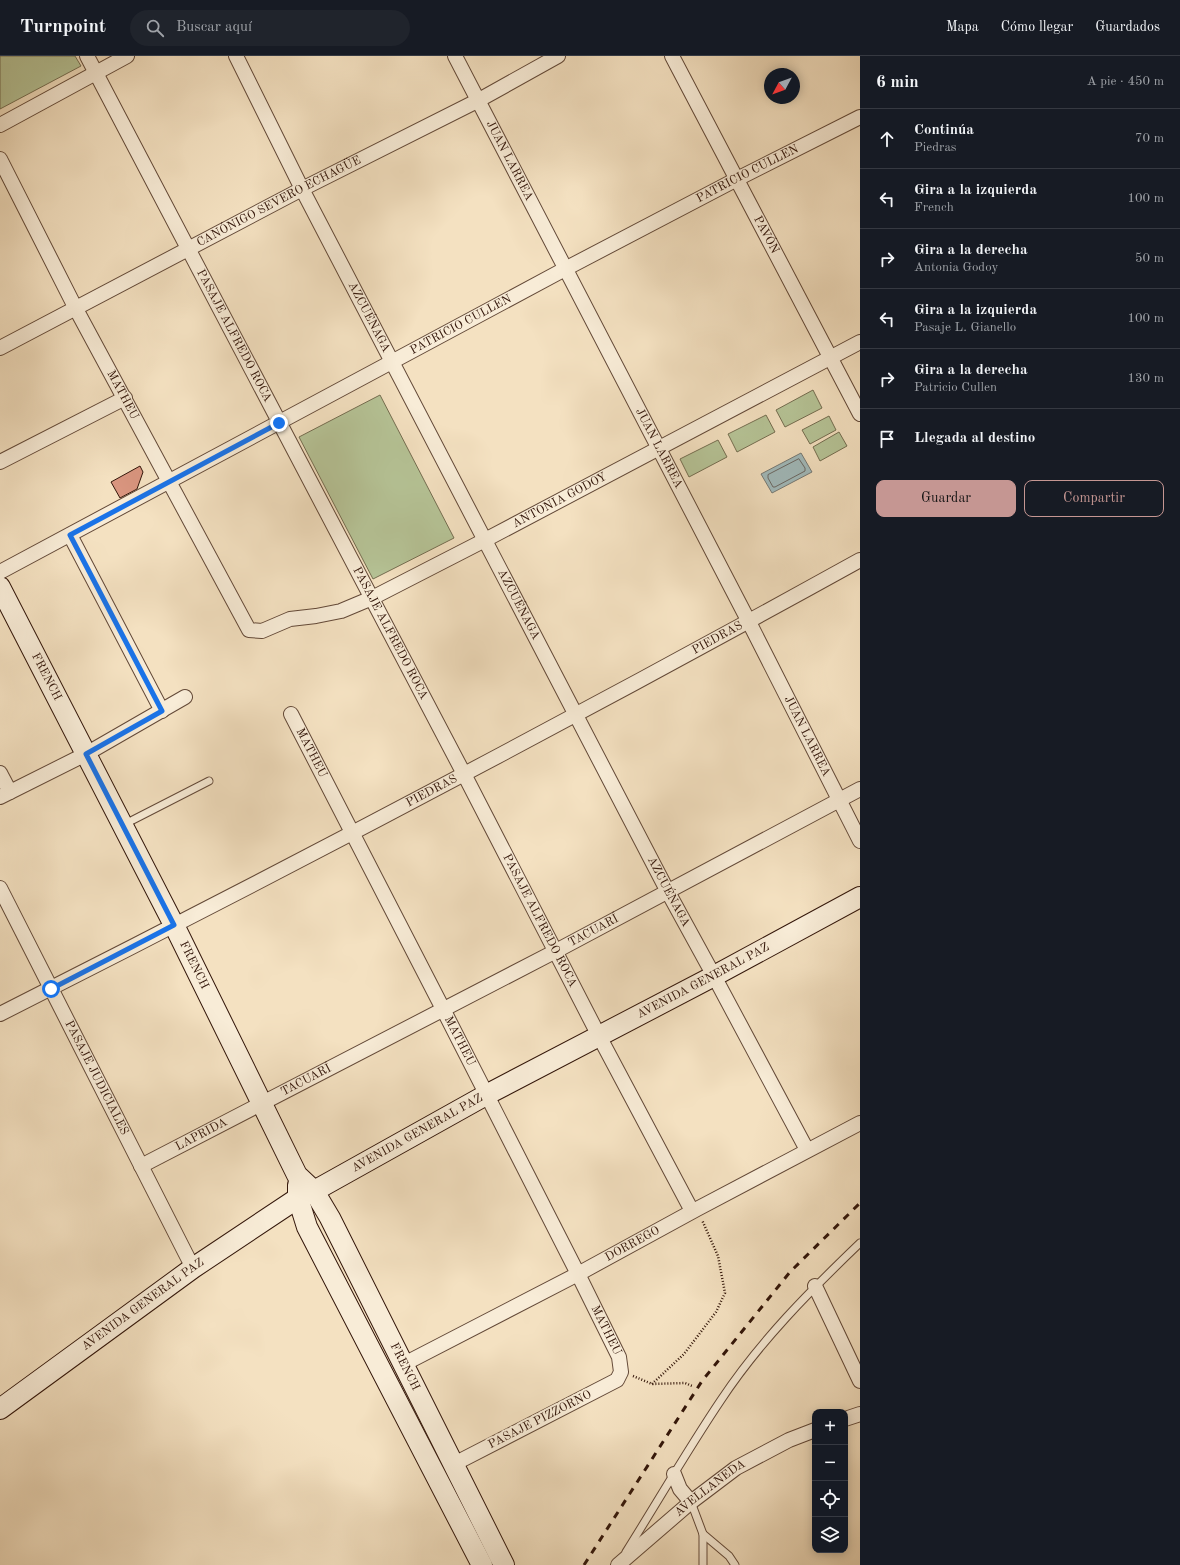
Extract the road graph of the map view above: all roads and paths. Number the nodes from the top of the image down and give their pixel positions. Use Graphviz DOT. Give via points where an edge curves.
graph roads {
  1 [pos="87,56"];
  2 [pos="127,56"];
  3 [pos="236,56"];
  4 [pos="455,56"];
  5 [pos="558,56"];
  6 [pos="672,56"];
  7 [pos="95,73"];
  8 [pos="479,100"];
  9 [pos="860,117"];
  10 [pos="0,125"];
  11 [pos="0,159"];
  12 [pos="737,179"];
  13 [pos="302,189"];
  14 [pos="187,250"];
  15 [pos="565,269"];
  16 [pos="76,309"];
  17 [pos="860,342"];
  18 [pos="0,348"];
  19 [pos="830,359"];
  20 [pos="393,362"];
  21 [pos="125,398"];
  22 [pos="860,414"];
  23 [pos="279,423"];
  24 [pos="659,448"];
  25 [pos="0,462"];
  26 [pos="168,483"];
  27 [pos="70,535"];
  28 [pos="485,540"];
  29 [pos="860,560"];
  30 [pos="0,572"];
  31 [pos="0,587"];
  32 [pos="372,598"];
  33 [pos="749,622"];
  34 [pos="249,630"];
  35 [pos="185,697"];
  36 [pos="162,711"];
  37 [pos="291,714"];
  38 [pos="576,715"];
  39 [pos="86,754"];
  40 [pos="0,773"];
  41 [pos="464,774"];
  42 [pos="209,781"];
  43 [pos="860,789"];
  44 [pos="5,794"];
  45 [pos="839,800"];
  46 [pos="122,825"];
  47 [pos="352,832"];
  48 [pos="860,841"];
  49 [pos="0,888"];
  50 [pos="668,892"];
  51 [pos="860,897"];
  52 [pos="174,925"];
  53 [pos="556,951"];
  54 [pos="714,976"];
  55 [pos="51,989"];
  56 [pos="443,1009"];
  57 [pos="0,1014"];
  58 [pos="599,1036"];
  59 [pos="486,1095"];
  60 [pos="262,1104"];
  61 [pos="860,1123"];
  62 [pos="807,1150"];
  63 [pos="142,1166"];
  64 [pos="306,1194"];
  65 [pos="695,1210"];
  66 [pos="860,1243"];
  67 [pos="193,1268"];
  68 [pos="578,1274"];
  69 [pos="815,1286"];
  70 [pos="404,1364"];
  71 [pos="621,1372"];
  72 [pos="860,1381"];
  73 [pos="652,1384"];
  74 [pos="692,1386"];
  75 [pos="0,1409"];
  76 [pos="860,1414"];
  77 [pos="848,1418"];
  78 [pos="812,1431"];
  79 [pos="454,1464"];
  80 [pos="674,1474"];
  81 [pos="691,1502"];
  82 [pos="703,1534"];
  83 [pos="619,1564"];
  84 [pos="482,1565"];
  85 [pos="504,1565"];
  86 [pos="703,1565"];
  87 [pos="735,1565"];
  1 -- 7 [label="street, PASAJE ALFREDO ROCA"];
  2 -- 7 [label="street"];
  3 -- 13 [label="street, AZCUÉNAGA"];
  4 -- 8 [label="street, JUAN LARREA"];
  5 -- 8 [label="street, CANÓNIGO SEVERO ECHAGÜE"];
  6 -- 12 [label="street, PAVÓN"];
  7 -- 10 [label="street"];
  7 -- 14 [label="street, PASAJE ALFREDO ROCA"];
  8 -- 13 [label="street, CANÓNIGO SEVERO ECHAGÜE"];
  8 -- 15 [label="street, JUAN LARREA"];
  9 -- 12 [label="street, PATRICIO CULLEN"];
  11 -- 16 [label="street, MATHEU"];
  12 -- 15 [label="street, PATRICIO CULLEN"];
  12 -- 19 [label="street, PAVÓN"];
  13 -- 14 [label="street, CANÓNIGO SEVERO ECHAGÜE"];
  13 -- 20 [label="street, AZCUÉNAGA"];
  14 -- 16 [label="street, CANÓNIGO SEVERO ECHAGÜE"];
  14 -- 23 [label="street, PASAJE ALFREDO ROCA"];
  15 -- 20 [label="street, PATRICIO CULLEN"];
  15 -- 24 [label="street, JUAN LARREA"];
  16 -- 18 [label="street, CANÓNIGO SEVERO ECHAGÜE"];
  16 -- 21 [label="street, MATHEU"];
  17 -- 19 [label="street, ANTONIA GODOY"];
  19 -- 22 [label="street, PAVÓN"];
  19 -- 24 [label="street, ANTONIA GODOY"];
  20 -- 23 [label="street, PATRICIO CULLEN"];
  20 -- 28 [label="street, AZCUÉNAGA"];
  21 -- 25 [label="street"];
  21 -- 26 [label="street, MATHEU"];
  23 -- 26 [label="street, PATRICIO CULLEN"];
  23 -- 32 [label="street, PASAJE ALFREDO ROCA"];
  24 -- 28 [label="street, ANTONIA GODOY"];
  24 -- 33 [label="street, JUAN LARREA"];
  26 -- 27 [label="street, PATRICIO CULLEN"];
  26 -- 34 [label="street, MATHEU"];
  27 -- 30 [label="street, PATRICIO CULLEN"];
  27 -- 36 [label="street"];
  28 -- 32 [label="street, ANTONIA GODOY"];
  28 -- 38 [label="street, AZCUÉNAGA"];
  29 -- 33 [label="street, PIEDRAS"];
  31 -- 39 [label="main road, FRENCH"];
  32 -- 34 [label="street, ANTONIA GODOY" via="341,611 290,619 262,631"];
  32 -- 41 [label="street, PASAJE ALFREDO ROCA"];
  33 -- 38 [label="street, PIEDRAS"];
  33 -- 45 [label="street, JUAN LARREA"];
  35 -- 36 [label="street"];
  36 -- 39 [label="street"];
  37 -- 47 [label="street, MATHEU"];
  38 -- 41 [label="street, PIEDRAS"];
  38 -- 50 [label="street, AZCUÉNAGA"];
  39 -- 44 [label="street"];
  39 -- 46 [label="main road, FRENCH"];
  40 -- 44 [label="street"];
  41 -- 47 [label="street, PIEDRAS"];
  41 -- 53 [label="street, PASAJE ALFREDO ROCA"];
  42 -- 46 [label="lane"];
  43 -- 45 [label="street, TACUARÍ"];
  45 -- 48 [label="street, JUAN LARREA"];
  45 -- 50 [label="street, TACUARÍ"];
  46 -- 52 [label="main road, FRENCH"];
  47 -- 52 [label="street, PIEDRAS"];
  47 -- 56 [label="street, MATHEU"];
  49 -- 55 [label="street, PASAJE JUDICIALES"];
  50 -- 53 [label="street, TACUARÍ"];
  50 -- 54 [label="street, AZCUÉNAGA"];
  51 -- 54 [label="main road, AVENIDA GENERAL PAZ"];
  52 -- 55 [label="street, PIEDRAS"];
  52 -- 60 [label="main road, FRENCH"];
  53 -- 56 [label="street, TACUARÍ"];
  53 -- 58 [label="street, PASAJE ALFREDO ROCA"];
  54 -- 58 [label="main road, AVENIDA GENERAL PAZ"];
  54 -- 62 [label="street, AZCUÉNAGA"];
  55 -- 57 [label="street, PIEDRAS"];
  55 -- 63 [label="street, PASAJE JUDICIALES"];
  56 -- 59 [label="street, MATHEU"];
  56 -- 60 [label="street, TACUARÍ"];
  58 -- 59 [label="main road, AVENIDA GENERAL PAZ"];
  58 -- 65 [label="street, PASAJE ALFREDO ROCA"];
  59 -- 64 [label="main road, AVENIDA GENERAL PAZ"];
  59 -- 68 [label="street, MATHEU"];
  60 -- 63 [label="street, LAPRIDA"];
  60 -- 64 [label="main road, FRENCH"];
  61 -- 62 [label="street, DORREGO"];
  62 -- 65 [label="street, DORREGO"];
  63 -- 67 [label="street, PASAJE JUDICIALES"];
  64 -- 67 [label="main road, AVENIDA GENERAL PAZ"];
  64 -- 70 [label="main road, FRENCH"];
  64 -- 84 [label="main road, FRENCH" via="307,1227"];
  65 -- 68 [label="street, DORREGO"];
  65 -- 73 [label="path" via="718,1256 725,1293 716,1312 684,1354"];
  66 -- 69 [label="lane"];
  67 -- 75 [label="main road, AVENIDA GENERAL PAZ"];
  68 -- 70 [label="street, DORREGO"];
  68 -- 71 [label="street, MATHEU" via="619,1358"];
  69 -- 72 [label="street"];
  69 -- 80 [label="lane" via="778,1327 721,1399"];
  70 -- 79 [label="main road, FRENCH"];
  71 -- 73 [label="path"];
  71 -- 79 [label="street, PASAJE PIZZORNO" via="617,1380"];
  73 -- 74 [label="path" via="685,1383"];
  76 -- 77 [label="street"];
  78 -- 81 [label="street, AVELLANEDA" via="789,1440 736,1468"];
  79 -- 85 [label="main road, FRENCH"];
  80 -- 81 [label="street" via="680,1489"];
  80 -- 83 [label="lane"];
  81 -- 82 [label="lane"];
  81 -- 83 [label="street, AVELLANEDA"];
  82 -- 86 [label="lane"];
  82 -- 87 [label="lane" via="729,1556"];
}
